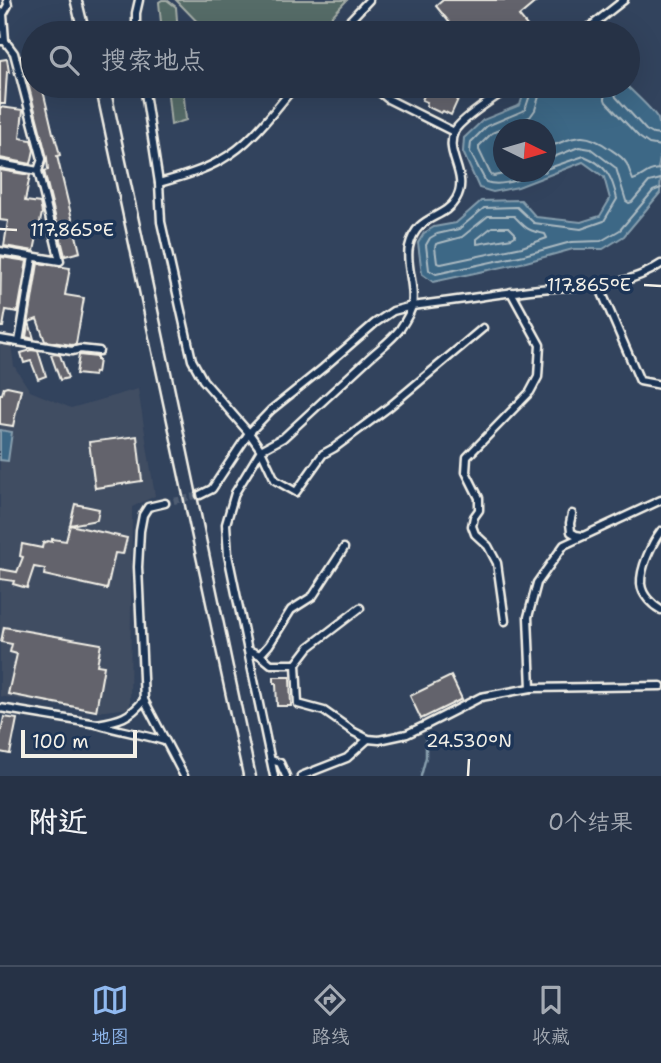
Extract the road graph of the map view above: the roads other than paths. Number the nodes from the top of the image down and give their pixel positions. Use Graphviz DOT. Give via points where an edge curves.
graph roads {
  1 [pos="7,0"];
  2 [pos="139,0"];
  3 [pos="369,0"];
  4 [pos="624,0"];
  5 [pos="136,21"];
  6 [pos="349,21"];
  7 [pos="597,21"];
  8 [pos="3,41"];
  9 [pos="21,80"];
  10 [pos="26,98"];
  11 [pos="146,98"];
  12 [pos="285,98"];
  13 [pos="387,98"];
  14 [pos="495,98"];
  15 [pos="454,132"];
  16 [pos="0,164"];
  17 [pos="38,171"];
  18 [pos="159,183"];
  19 [pos="0,251"];
  20 [pos="33,257"];
  21 [pos="661,264"];
  22 [pos="599,286"];
  23 [pos="511,292"];
  24 [pos="412,306"];
  25 [pos="483,328"];
  26 [pos="0,339"];
  27 [pos="19,342"];
  28 [pos="99,351"];
  29 [pos="661,386"];
  30 [pos="249,433"];
  31 [pos="261,450"];
  32 [pos="200,495"];
  33 [pos="661,500"];
  34 [pos="165,503"];
  35 [pos="572,514"];
  36 [pos="661,531"];
  37 [pos="582,536"];
  38 [pos="344,548"];
  39 [pos="360,608"];
  40 [pos="661,610"];
  41 [pos="505,621"];
  42 [pos="248,650"];
  43 [pos="260,655"];
  44 [pos="296,664"];
  45 [pos="661,686"];
  46 [pos="531,688"];
  47 [pos="144,700"];
  48 [pos="0,708"];
  49 [pos="97,724"];
  50 [pos="368,739"];
  51 [pos="165,742"];
  52 [pos="271,760"];
  53 [pos="184,776"];
  54 [pos="274,776"];
  55 [pos="286,776"];
  56 [pos="301,776"];
  1 -- 8 [label="street"];
  2 -- 5 [label="street"];
  3 -- 6 [label="street"];
  4 -- 7 [label="street"];
  8 -- 9 [label="street" via="14,53"];
  10 -- 17 [label="street" via="42,159"];
  11 -- 18 [label="street"];
  12 -- 18 [label="street" via="238,149 189,174"];
  13 -- 15 [label="street"];
  14 -- 15 [label="street"];
  15 -- 24 [label="street" via="452,145 461,184 452,205 417,227 411,238"];
  16 -- 17 [label="street"];
  17 -- 20 [label="street" via="60,261"];
  18 -- 30 [label="street" via="161,222 192,360 203,380"];
  19 -- 20 [label="street"];
  20 -- 27 [label="street"];
  21 -- 22 [label="street" via="647,274"];
  22 -- 23 [label="street"];
  22 -- 29 [label="street" via="640,381"];
  23 -- 24 [label="street"];
  23 -- 41 [label="street" via="540,345 538,377 530,392 467,457 466,472 479,498 480,510 471,526 496,564"];
  24 -- 30 [label="street" via="375,323"];
  24 -- 31 [label="street" via="400,330 283,438"];
  25 -- 31 [label="street" via="389,407 323,454 296,492 275,480"];
  26 -- 27 [label="street"];
  27 -- 28 [label="street"];
  30 -- 31 [label="street"];
  30 -- 32 [label="street" via="219,481"];
  31 -- 42 [label="street" via="235,493 226,524"];
  33 -- 37 [label="street"];
  34 -- 47 [label="street" via="148,507 140,531"];
  35 -- 37 [label="street" via="571,532"];
  36 -- 40 [label="street" via="650,549 641,587 651,604"];
  37 -- 46 [label="street" via="565,545 537,583 528,617"];
  38 -- 43 [label="street" via="313,596 291,610"];
  39 -- 44 [label="street" via="309,647"];
  42 -- 43 [label="street"];
  42 -- 52 [label="street"];
  43 -- 44 [label="street" via="271,664"];
  44 -- 50 [label="street" via="298,704 324,711"];
  45 -- 46 [label="street"];
  46 -- 50 [label="street" via="481,697 407,734"];
  47 -- 49 [label="street" via="120,720"];
  47 -- 51 [label="street"];
  48 -- 49 [label="street"];
  49 -- 51 [label="street"];
  50 -- 56 [label="street" via="347,758"];
  51 -- 53 [label="street"];
  52 -- 54 [label="street"];
  52 -- 55 [label="street" via="280,763"];
}
